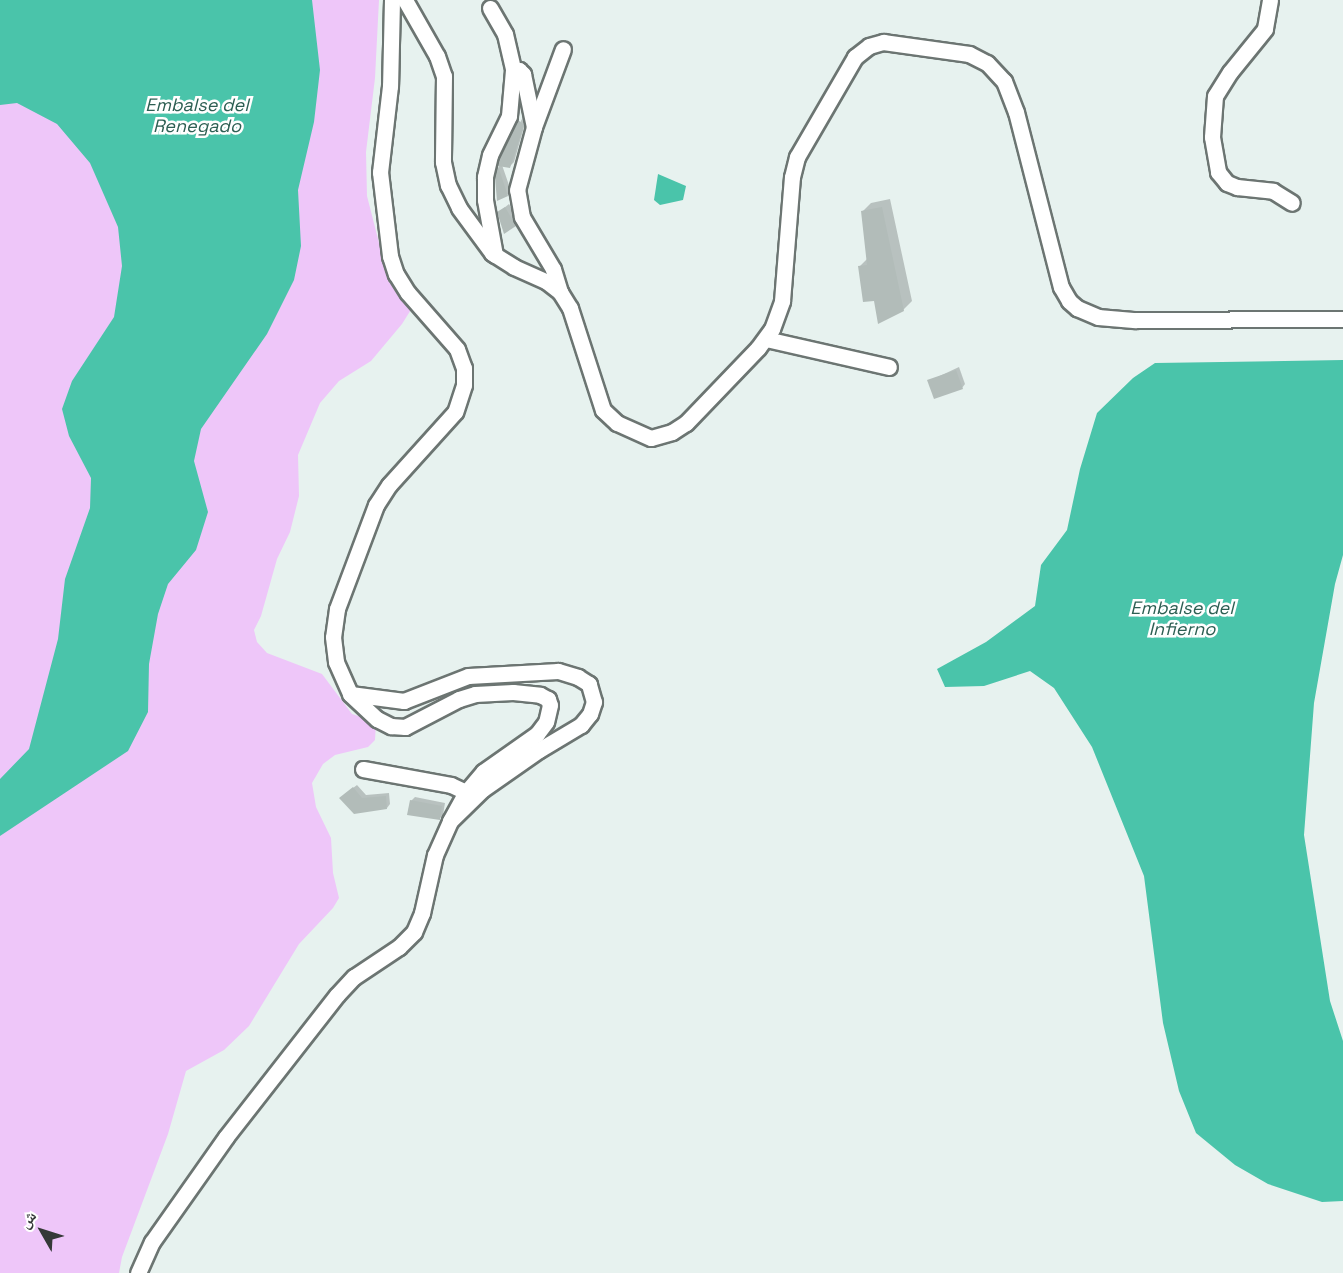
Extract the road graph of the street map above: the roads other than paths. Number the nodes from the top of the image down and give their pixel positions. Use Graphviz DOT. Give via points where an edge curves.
graph roads {
  1 [pos="392,0"];
  2 [pos="405,0"];
  3 [pos="1270,0"];
  4 [pos="490,8"];
  5 [pos="563,49"];
  6 [pos="513,70"];
  7 [pos="534,127"];
  8 [pos="1292,203"];
  9 [pos="495,255"];
  10 [pos="560,292"];
  11 [pos="1343,319"];
  12 [pos="766,339"];
  13 [pos="889,368"];
  14 [pos="350,694"];
  15 [pos="363,769"];
  16 [pos="466,792"];
  17 [pos="450,821"];
  18 [pos="138,1273"];
  1 -- 14 [label="street" via="390,86 380,172 390,256 408,293 457,349 464,368 464,385 460,403 449,420 396,476 379,500 340,598 334,623 334,650"];
  2 -- 9 [label="street" via="444,76 442,151 448,184 466,219"];
  3 -- 8 [label="street" via="1265,29 1215,96 1213,148 1218,172 1227,183 1273,191"];
  4 -- 6 [label="street" via="505,34"];
  5 -- 7 [label="street"];
  6 -- 7 [label="street" via="523,74"];
  6 -- 9 [label="street" via="509,116 494,145 485,177"];
  7 -- 10 [label="street" via="518,183 517,204 553,269"];
  9 -- 10 [label="street"];
  10 -- 12 [label="street" via="570,308 603,410 617,423 651,438 686,423"];
  11 -- 12 [label="street" via="1136,320 1098,317 1077,308 1061,287 1016,111 1004,81 987,63 969,54 890,41 869,46 855,57 801,147 792,177 782,301"];
  12 -- 13 [label="street"];
  14 -- 16 [label="street" via="377,719 405,727 475,694 513,692 544,696 550,705 546,722 537,734 483,772"];
  14 -- 17 [label="street" via="404,701 486,673 558,671 589,684 594,702 586,720 483,789"];
  15 -- 16 [label="street" via="451,785"];
  16 -- 17 [label="street"];
  17 -- 18 [label="street" via="435,855 414,932 399,947 360,971 337,995 226,1137 152,1242"];
}
